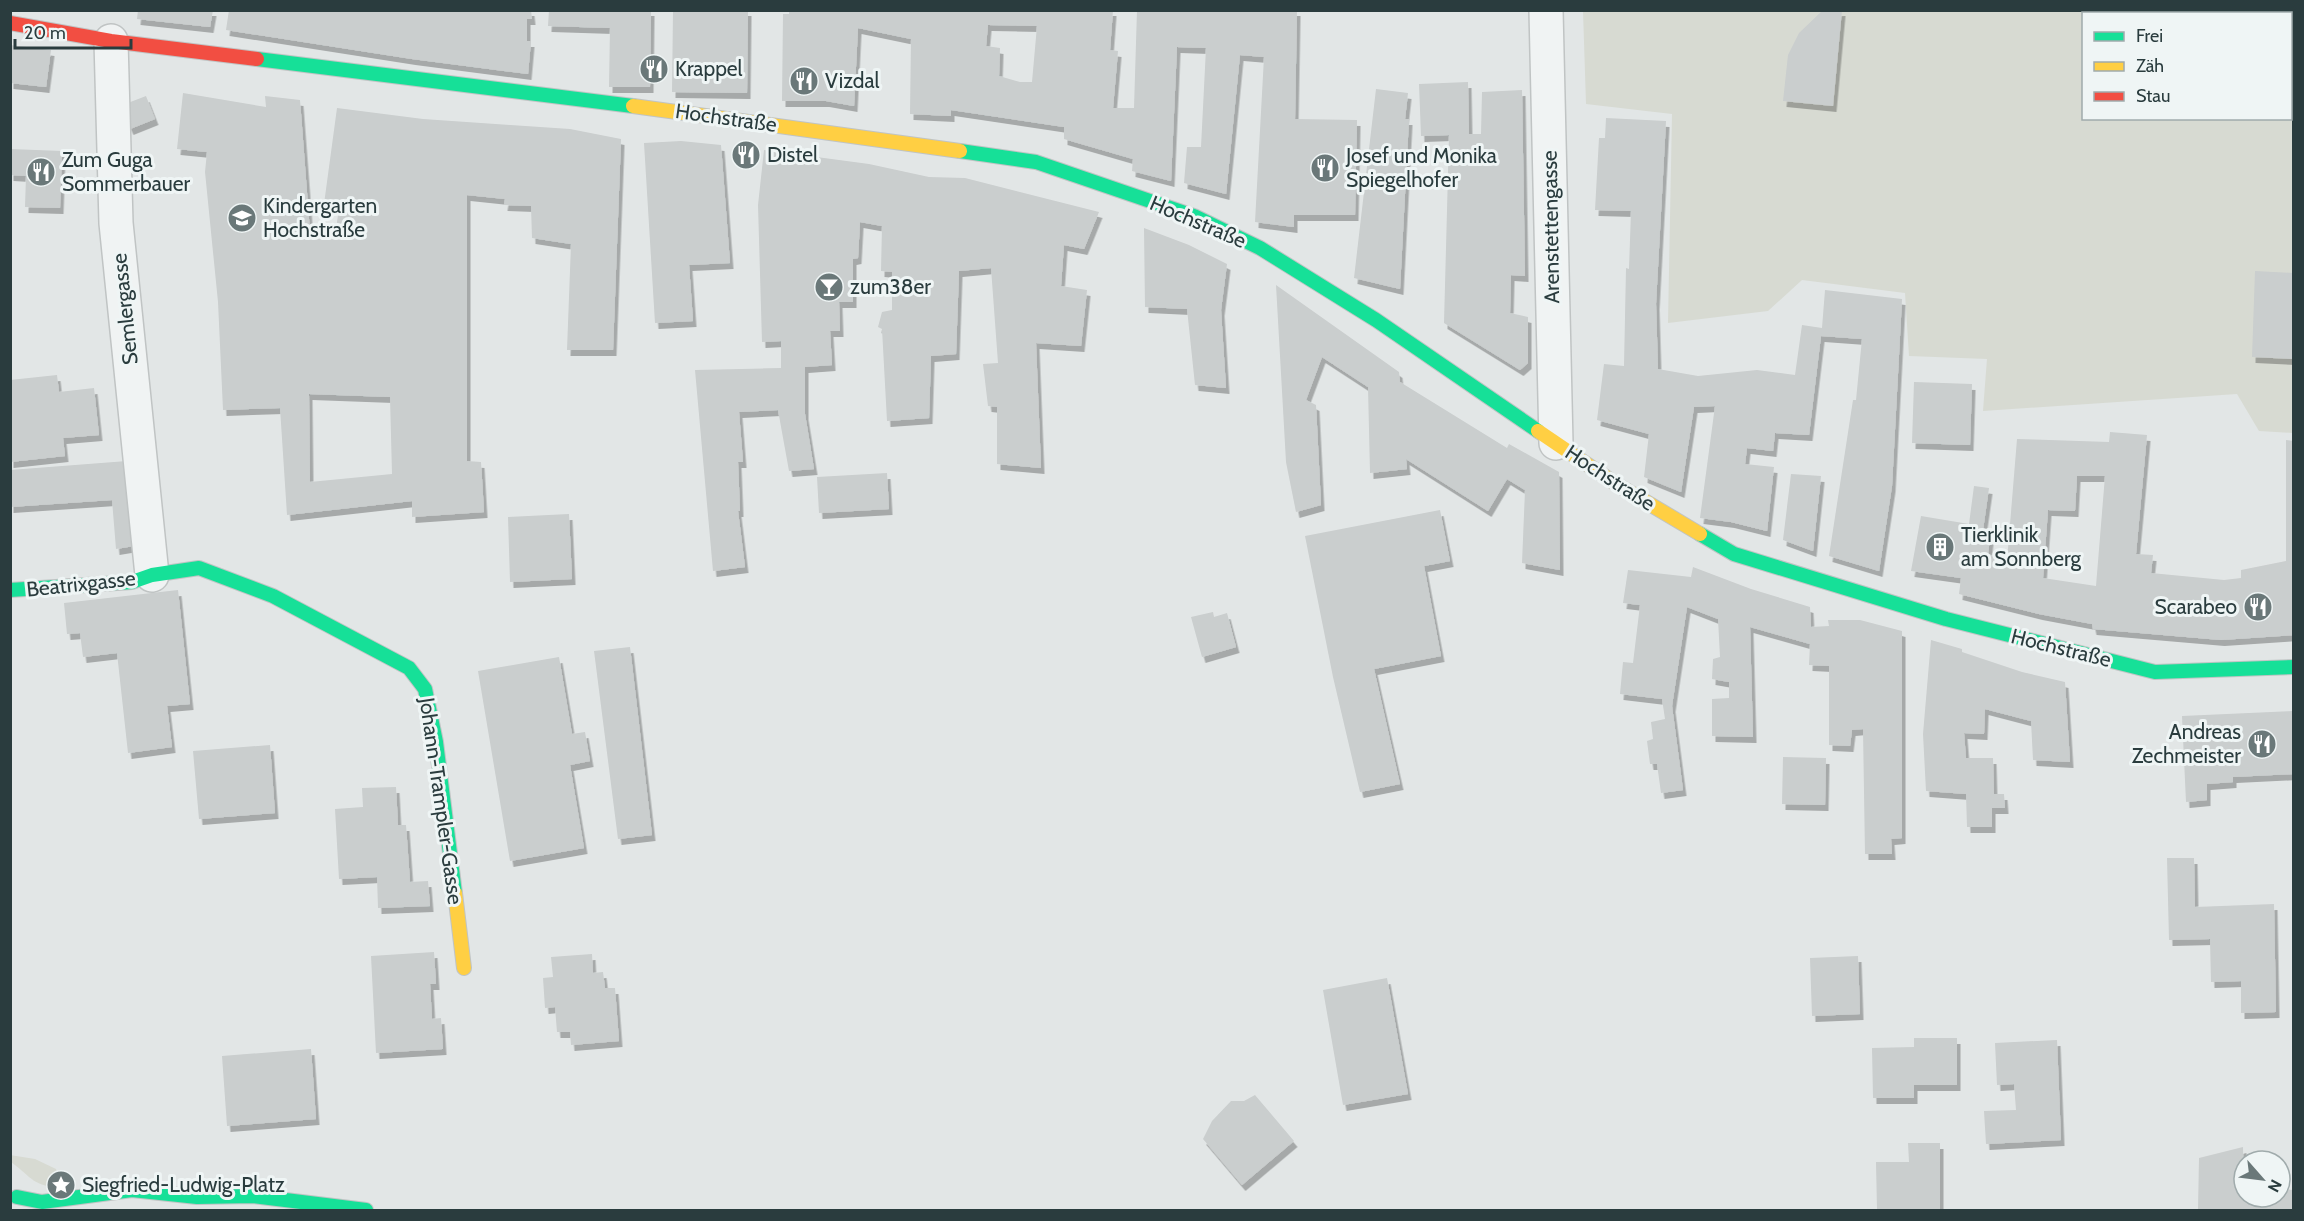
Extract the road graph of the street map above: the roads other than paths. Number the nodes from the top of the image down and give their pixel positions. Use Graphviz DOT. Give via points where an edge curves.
graph roads {
  1 [pos="1546,10"];
  2 [pos="10,24"];
  3 [pos="111,41"];
  4 [pos="1556,443"];
  5 [pos="152,575"];
  6 [pos="10,590"];
  7 [pos="2294,667"];
  8 [pos="464,968"];
  9 [pos="198,1197"];
  10 [pos="17,1199"];
  11 [pos="171,1207"];
  12 [pos="366,1210"];
  1 -- 4 [label="street, Arenstettengasse"];
  2 -- 3 [label="main road, Hochstraße"];
  3 -- 4 [label="main road, Hochstraße" via="673,111 1036,162 1194,216 1260,248 1376,320"];
  3 -- 5 [label="street, Semlergasse" via="116,223"];
  4 -- 7 [label="main road, Hochstraße" via="1616,484 1734,554 1946,619 2155,672"];
  5 -- 6 [label="main road, Beatrixgasse" via="132,582"];
  5 -- 8 [label="main road, Johann-Trampler-Gasse" via="199,568 273,596 409,668 425,689 436,742"];
  9 -- 10 [label="main road" via="132,1190 42,1202"];
  9 -- 11 [label="main road"];
  9 -- 12 [label="main road" via="253,1196"];
}
